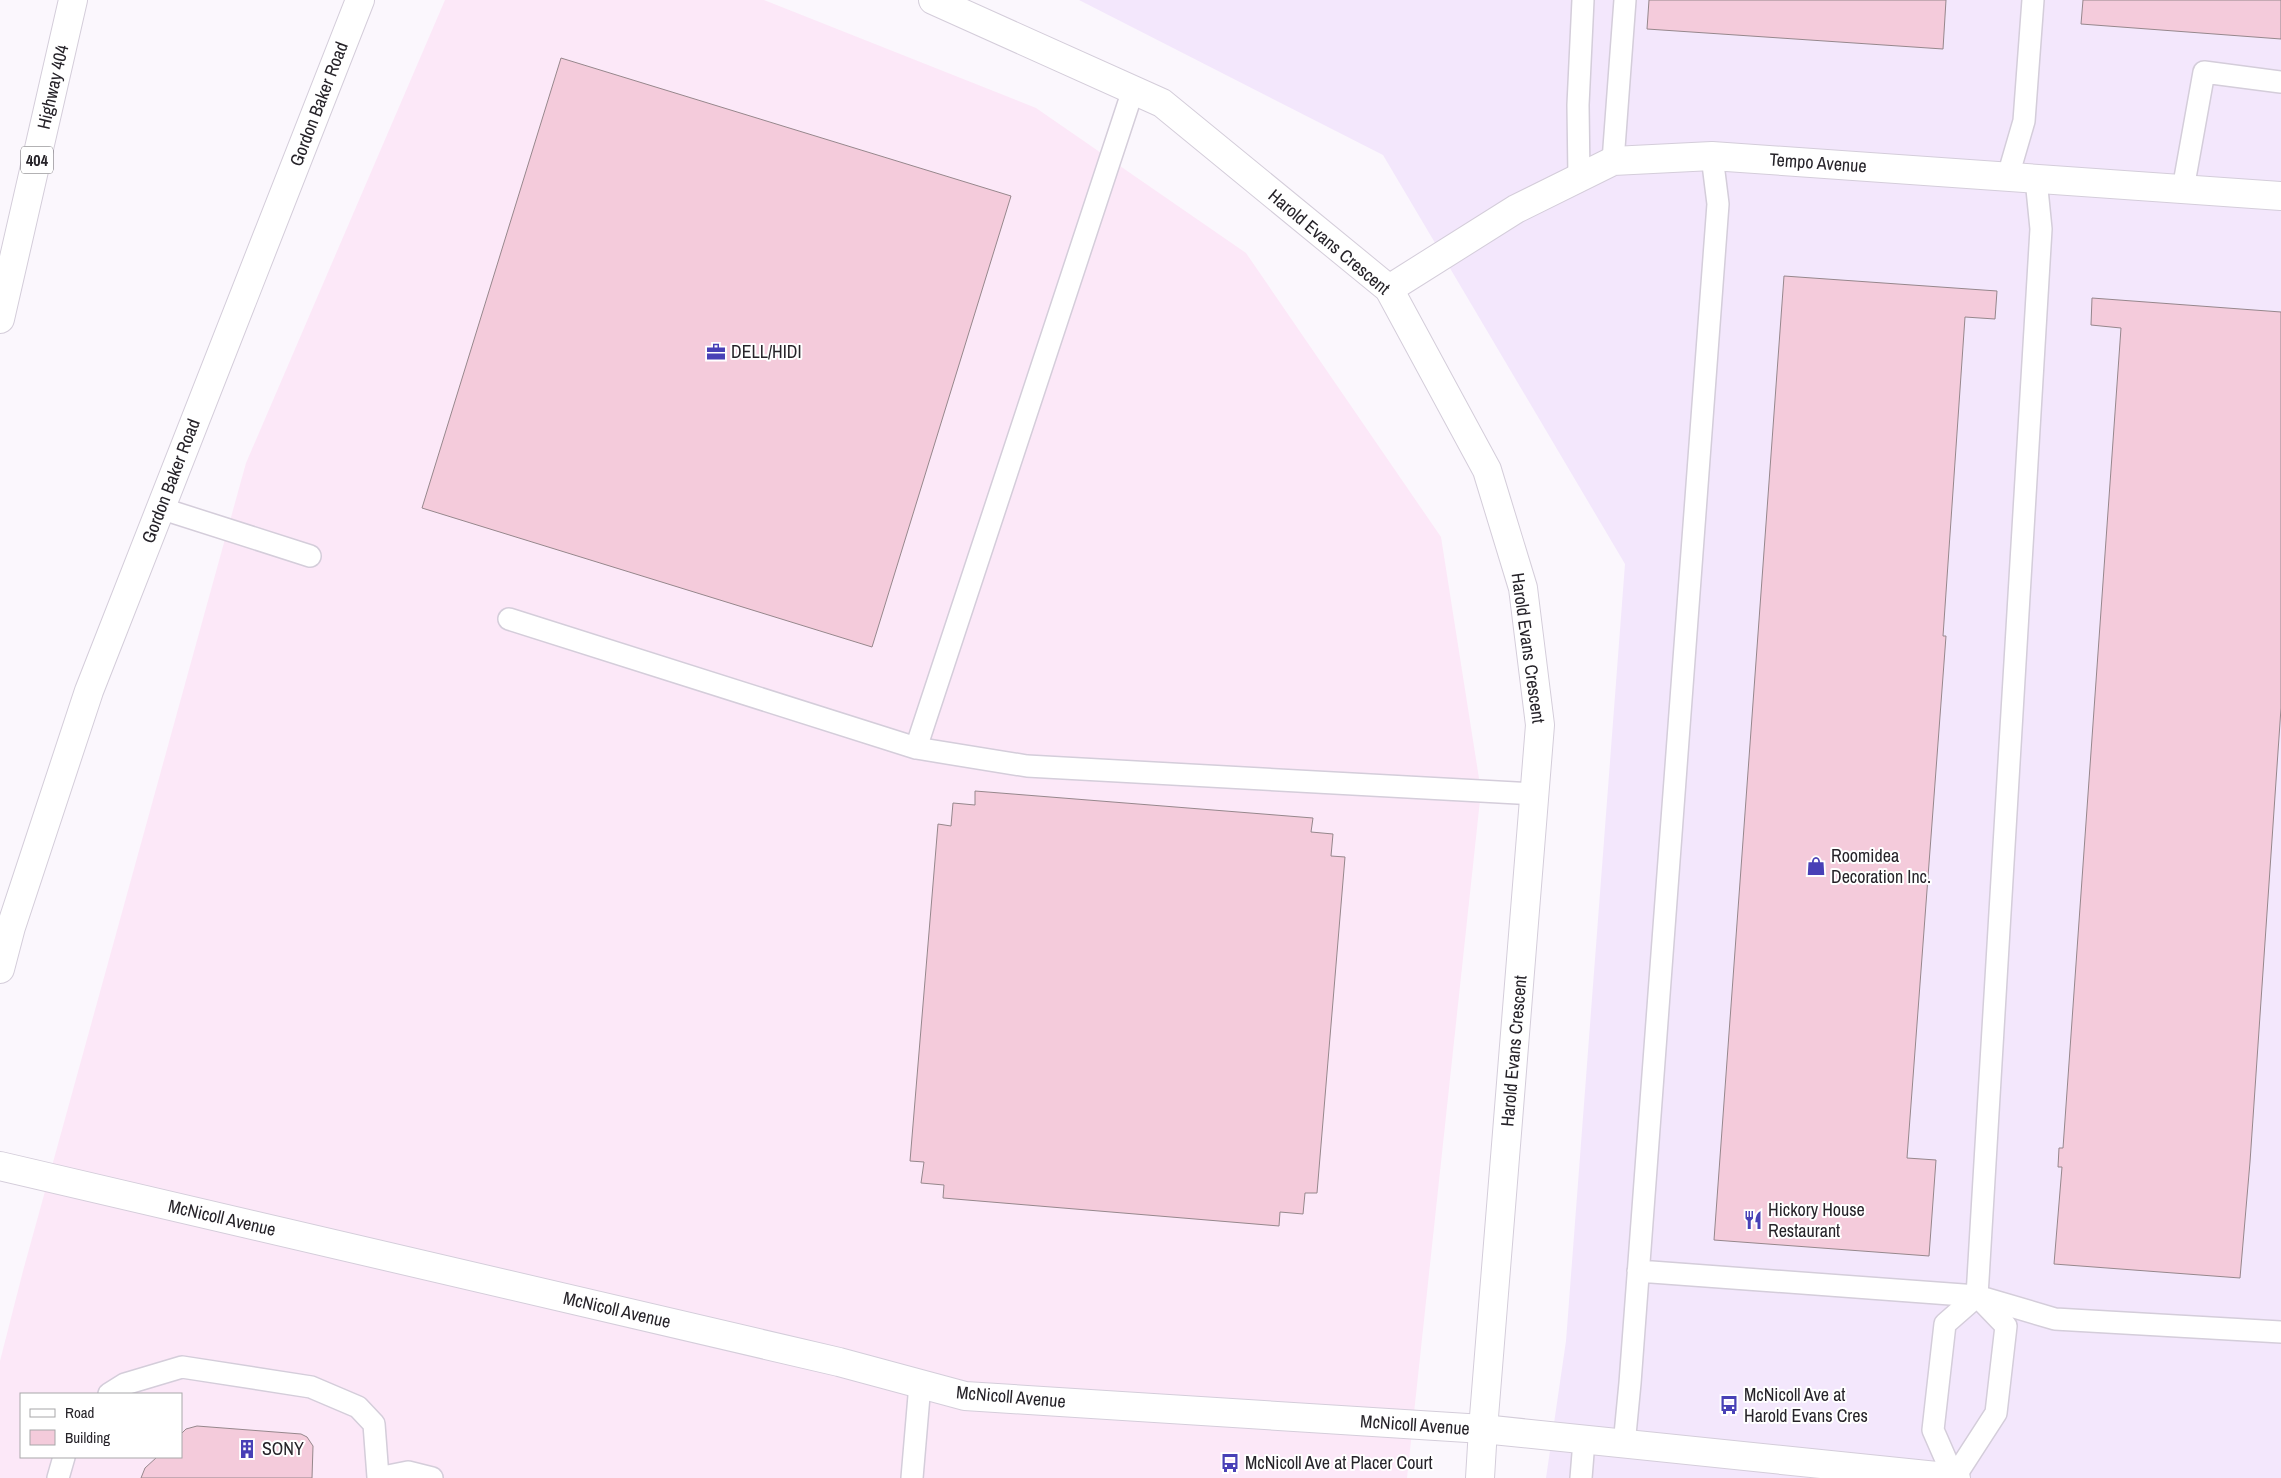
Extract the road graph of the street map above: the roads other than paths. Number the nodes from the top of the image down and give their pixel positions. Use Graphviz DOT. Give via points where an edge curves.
graph roads {
  1 [pos="73,0"];
  2 [pos="360,0"];
  3 [pos="934,0"];
  4 [pos="1583,0"];
  5 [pos="1625,0"];
  6 [pos="2033,0"];
  7 [pos="2281,82"];
  8 [pos="1133,90"];
  9 [pos="1712,156"];
  10 [pos="1613,161"];
  11 [pos="2008,176"];
  12 [pos="1579,178"];
  13 [pos="2036,179"];
  14 [pos="2183,189"];
  15 [pos="2281,196"];
  16 [pos="1389,289"];
  17 [pos="0,319"];
  18 [pos="160,508"];
  19 [pos="310,556"];
  20 [pos="509,619"];
  21 [pos="916,748"];
  22 [pos="1534,794"];
  23 [pos="0,969"];
  24 [pos="0,1166"];
  25 [pos="1638,1271"];
  26 [pos="1977,1296"];
  27 [pos="2281,1332"];
  28 [pos="920,1384"];
  29 [pos="111,1393"];
  30 [pos="1483,1429"];
  31 [pos="1584,1440"];
  32 [pos="1624,1445"];
  33 [pos="64,1458"];
  34 [pos="1914,1476"];
  35 [pos="58,1478"];
  36 [pos="378,1478"];
  37 [pos="432,1478"];
  38 [pos="912,1478"];
  39 [pos="1480,1478"];
  40 [pos="1581,1478"];
  41 [pos="1955,1478"];
  1 -- 17 [label="main road, Highway 404 / 404"];
  2 -- 18 [label="main road, Gordon Baker Road"];
  3 -- 8 [label="main road, Harold Evans Crescent"];
  4 -- 12 [label="lane" via="1578,105"];
  5 -- 10 [label="lane"];
  6 -- 11 [label="lane" via="2024,122"];
  7 -- 14 [label="lane" via="2204,72"];
  8 -- 16 [label="main road, Harold Evans Crescent" via="1162,103"];
  8 -- 21 [label="lane"];
  9 -- 10 [label="main road, Tempo Avenue"];
  9 -- 11 [label="main road, Tempo Avenue"];
  9 -- 25 [label="lane" via="1718,204"];
  10 -- 12 [label="main road, Tempo Avenue"];
  11 -- 13 [label="main road, Tempo Avenue"];
  12 -- 16 [label="main road, Tempo Avenue" via="1516,209"];
  13 -- 14 [label="main road, Tempo Avenue"];
  13 -- 26 [label="lane" via="2041,239"];
  14 -- 15 [label="main road, Tempo Avenue"];
  16 -- 22 [label="main road, Harold Evans Crescent" via="1488,470 1522,588 1540,725"];
  18 -- 19 [label="lane"];
  18 -- 23 [label="main road, Gordon Baker Road" via="89,691 14,917"];
  20 -- 21 [label="lane"];
  21 -- 22 [label="lane" via="1027,766"];
  22 -- 30 [label="main road, Harold Evans Crescent"];
  24 -- 28 [label="main road, McNicoll Avenue" via="839,1362"];
  25 -- 26 [label="lane"];
  25 -- 32 [label="lane"];
  26 -- 27 [label="lane" via="2055,1319"];
  26 -- 41 [label="lane" via="1946,1324 1933,1430"];
  26 -- 41 [label="lane" via="2006,1326 1996,1413"];
  28 -- 30 [label="main road, McNicoll Avenue" via="965,1396"];
  28 -- 38 [label="lane"];
  29 -- 36 [label="lane" via="125,1384 182,1368 310,1388 358,1407 374,1424"];
  30 -- 31 [label="main road, McNicoll Avenue"];
  30 -- 39 [label="main road, Harold Evans Crescent"];
  31 -- 32 [label="main road, McNicoll Avenue"];
  31 -- 40 [label="lane"];
  32 -- 34 [label="main road, McNicoll Avenue"];
  33 -- 35 [label="lane"];
  34 -- 41 [label="main road, McNicoll Avenue"];
  36 -- 37 [label="lane" via="408,1472"];
}
